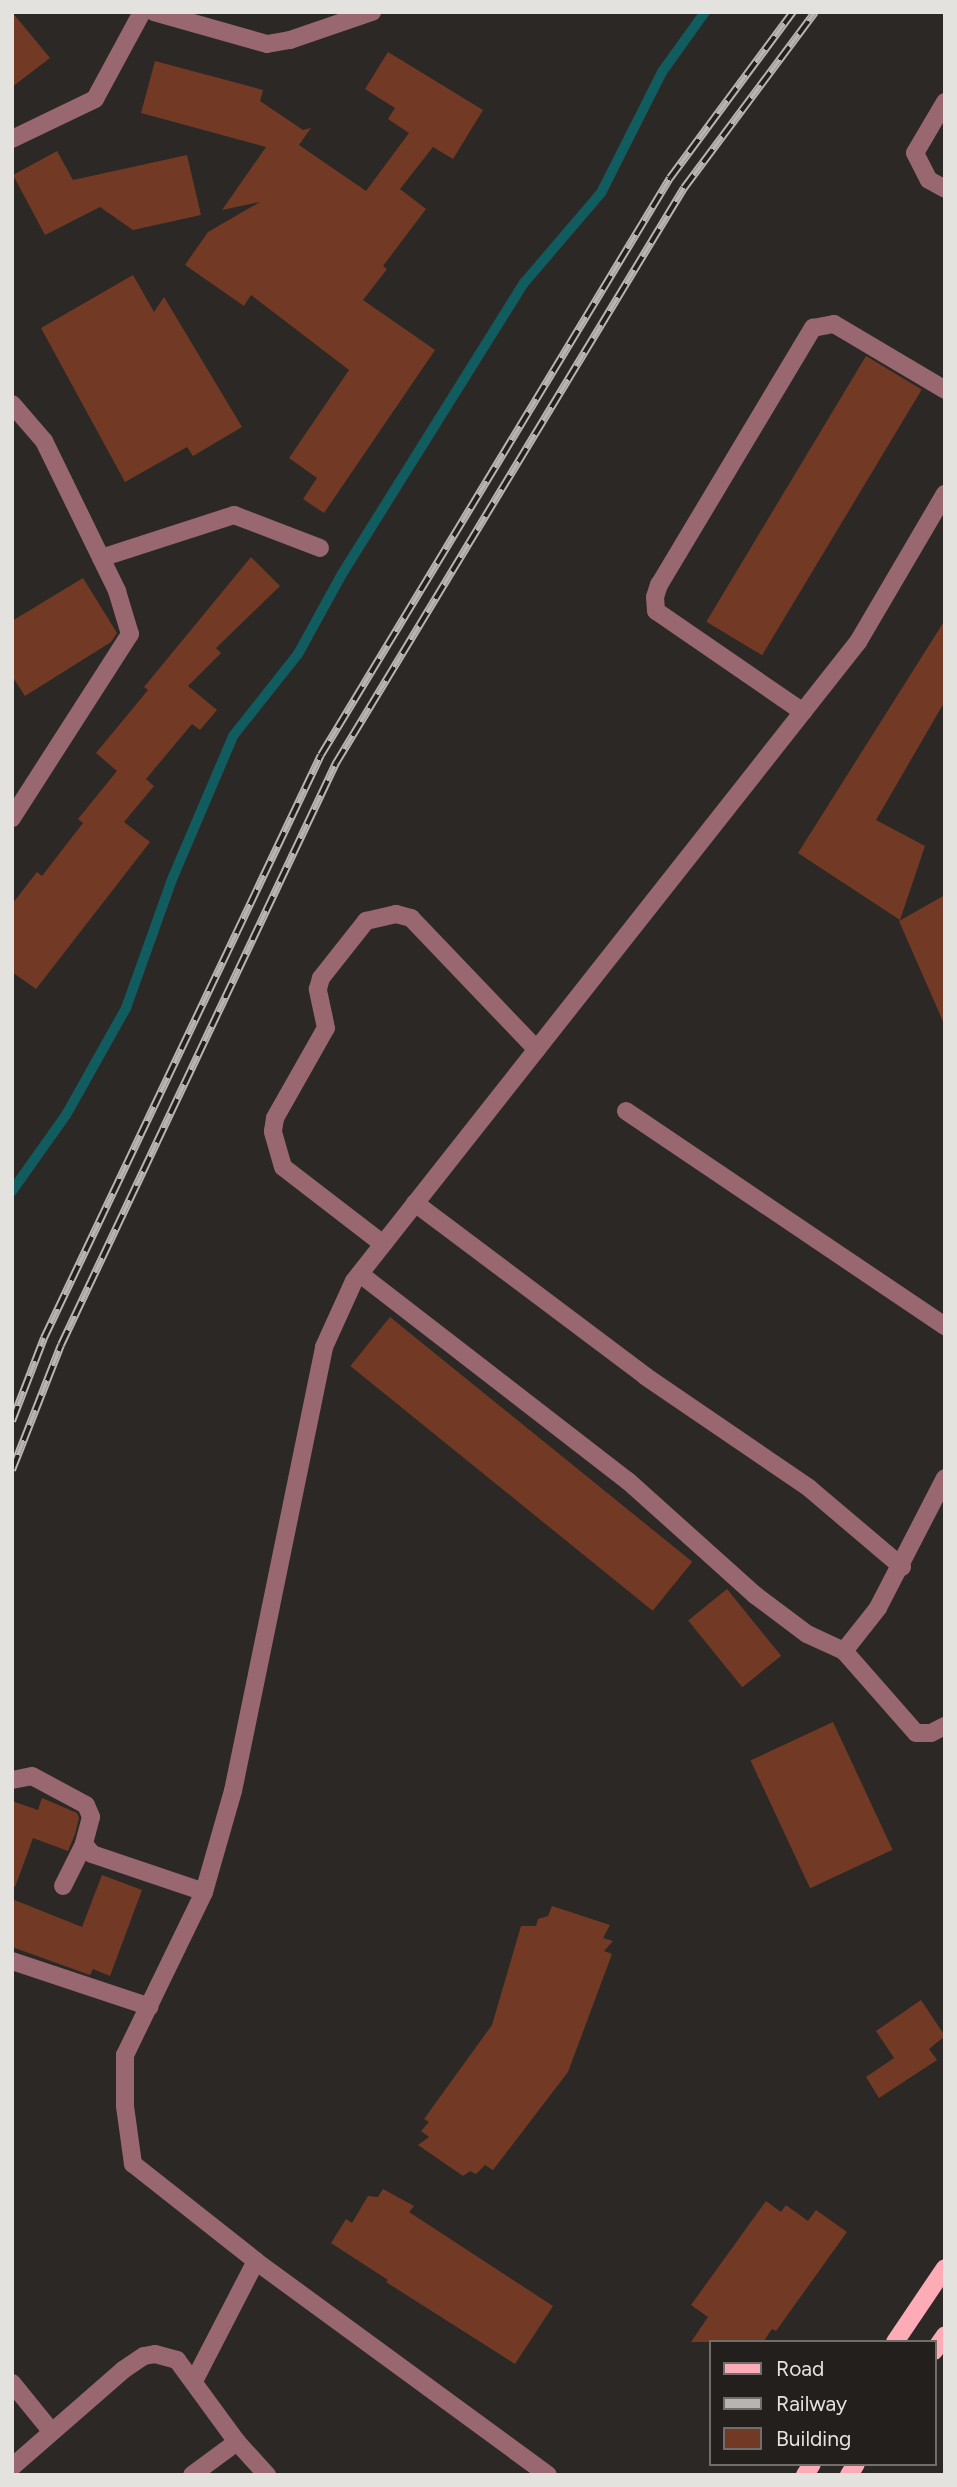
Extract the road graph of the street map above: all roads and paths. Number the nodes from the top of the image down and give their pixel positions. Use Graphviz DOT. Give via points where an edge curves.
graph roads {
  1 [pos="142,12"];
  2 [pos="154,12"];
  3 [pos="372,12"];
  4 [pos="945,102"];
  5 [pos="12,139"];
  6 [pos="945,189"];
  7 [pos="945,390"];
  8 [pos="15,414"];
  9 [pos="945,494"];
  10 [pos="320,548"];
  11 [pos="101,558"];
  12 [pos="803,712"];
  13 [pos="12,818"];
  14 [pos="537,1050"];
  15 [pos="626,1111"];
  16 [pos="415,1203"];
  17 [pos="383,1244"];
  18 [pos="360,1274"];
  19 [pos="945,1326"];
  20 [pos="945,1478"];
  21 [pos="905,1559"];
  22 [pos="844,1651"];
  23 [pos="945,1727"];
  24 [pos="12,1780"];
  25 [pos="84,1844"];
  26 [pos="63,1886"];
  27 [pos="204,1892"];
  28 [pos="12,1961"];
  29 [pos="150,2007"];
  30 [pos="256,2261"];
  31 [pos="945,2268"];
  32 [pos="896,2340"];
  33 [pos="194,2381"];
  34 [pos="12,2383"];
  35 [pos="52,2432"];
  36 [pos="237,2442"];
  37 [pos="12,2467"];
  38 [pos="192,2475"];
  39 [pos="267,2475"];
  40 [pos="548,2475"];
  1 -- 5 [label="street" via="95,99"];
  2 -- 3 [label="street" via="267,44"];
  4 -- 6 [label="street" via="915,153 929,180"];
  7 -- 12 [label="street" via="834,324 813,328 659,585 656,611"];
  8 -- 11 [label="street" via="44,441"];
  9 -- 12 [label="street" via="858,642"];
  10 -- 11 [label="street" via="234,515"];
  11 -- 13 [label="street" via="130,634"];
  12 -- 14 [label="street"];
  14 -- 16 [label="street"];
  14 -- 17 [label="street" via="411,918 397,914 366,921 321,978 318,989 326,1028 275,1118 273,1131 283,1167"];
  15 -- 19 [label="street"];
  16 -- 17 [label="street"];
  16 -- 21 [label="street" via="645,1377"];
  17 -- 18 [label="street"];
  18 -- 22 [label="street" via="628,1481 755,1595 807,1634"];
  18 -- 27 [label="street" via="324,1346 233,1791"];
  20 -- 21 [label="street"];
  21 -- 22 [label="street" via="878,1608"];
  22 -- 23 [label="street" via="916,1733 931,1734"];
  24 -- 25 [label="street" via="32,1776 86,1805 91,1817"];
  25 -- 26 [label="street"];
  25 -- 27 [label="street" via="92,1854"];
  27 -- 29 [label="street"];
  28 -- 29 [label="street"];
  29 -- 30 [label="street" via="125,2055 125,2106 133,2164"];
  30 -- 33 [label="street"];
  30 -- 40 [label="street"];
  31 -- 32 [label="main road"];
  33 -- 35 [label="street" via="177,2360 144,2356"];
  33 -- 36 [label="street"];
  34 -- 35 [label="street"];
  35 -- 37 [label="street"];
  36 -- 38 [label="street"];
  36 -- 39 [label="street"];
}
